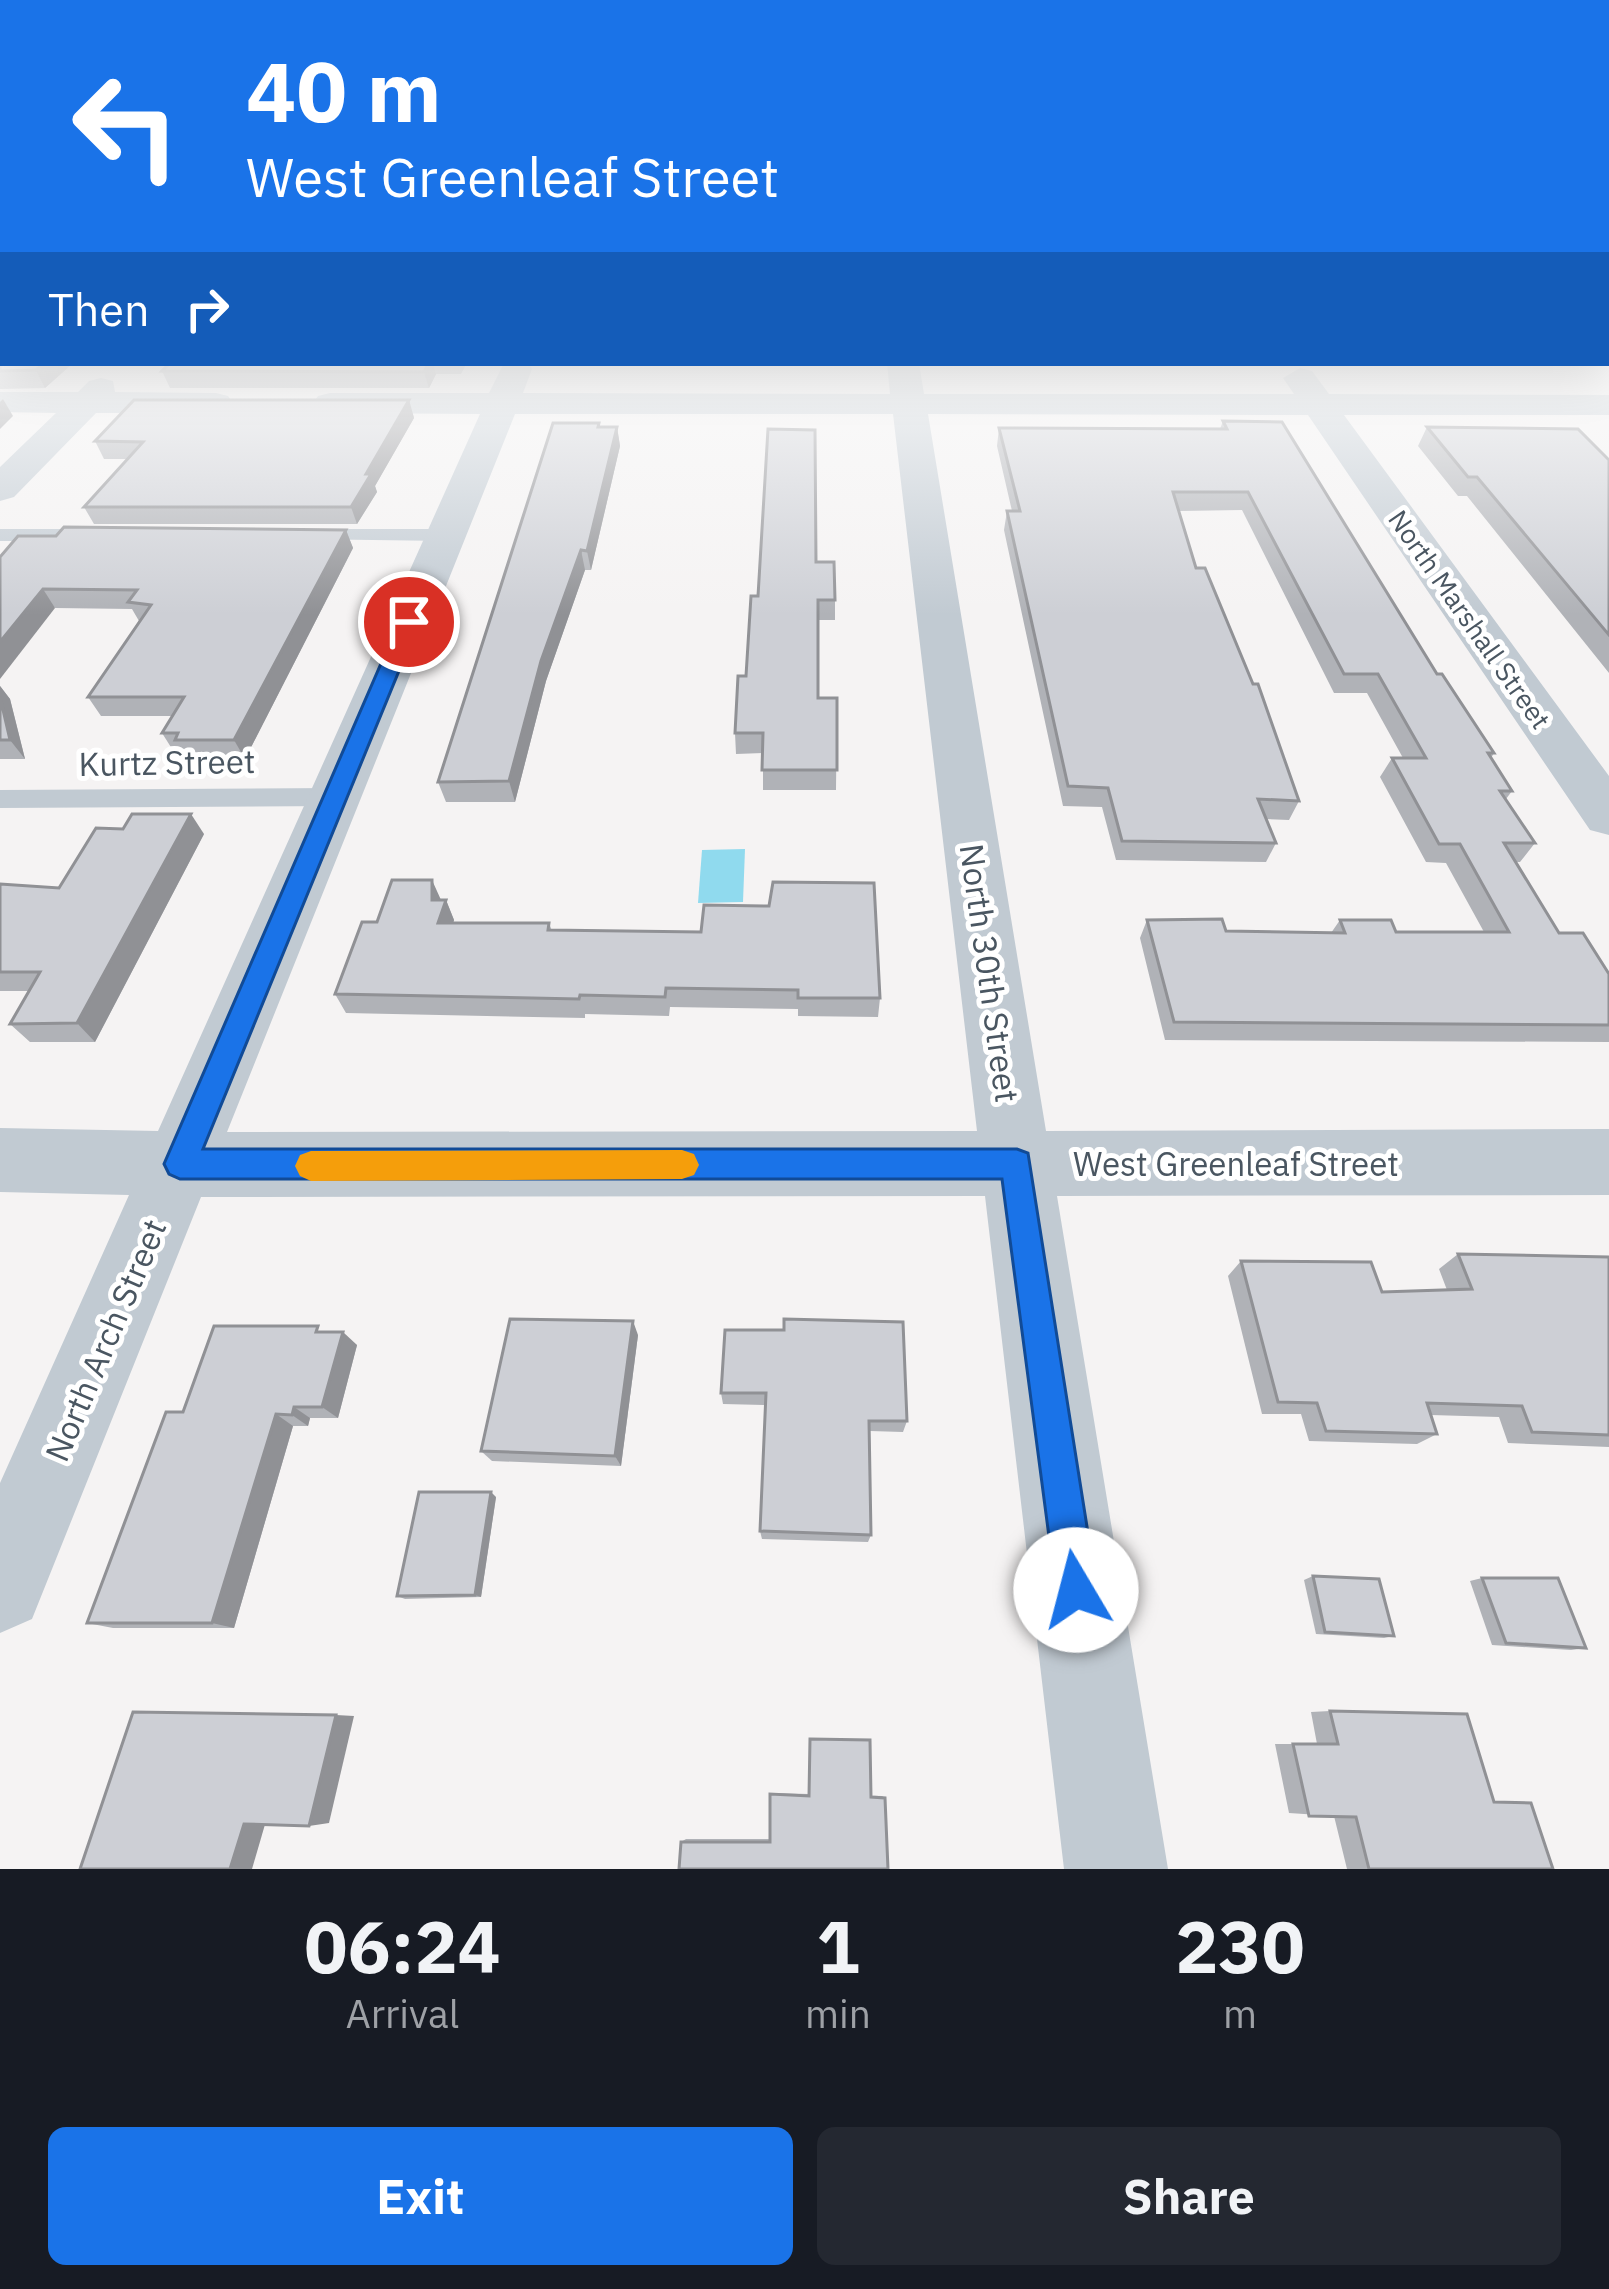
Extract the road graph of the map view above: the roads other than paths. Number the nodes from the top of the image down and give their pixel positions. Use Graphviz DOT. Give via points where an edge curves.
graph roads {
  1 [pos="49,440"];
  2 [pos="486,440"];
  3 [pos="914,440"];
  4 [pos="1344,440"];
  5 [pos="0,489"];
  6 [pos="117,535"];
  7 [pos="282,535"];
  8 [pos="446,535"];
  9 [pos="0,536"];
  10 [pos="335,796"];
  11 [pos="0,800"];
  12 [pos="1609,816"];
  13 [pos="0,1160"];
  14 [pos="1609,1162"];
  15 [pos="180,1164"];
  16 [pos="1017,1164"];
  17 [pos="0,1587"];
  18 [pos="1116,1869"];
  1 -- 5 [label="street"];
  2 -- 8 [label="street, North Arch Street"];
  3 -- 16 [label="street, North 30th Street"];
  4 -- 12 [label="street, North Marshall Street"];
  6 -- 9 [label="lane"];
  7 -- 8 [label="lane"];
  8 -- 10 [label="street, North Arch Street"];
  10 -- 11 [label="lane, Kurtz Street"];
  10 -- 15 [label="street, North Arch Street"];
  13 -- 15 [label="street, West Greenleaf Street"];
  14 -- 16 [label="street, West Greenleaf Street"];
  15 -- 16 [label="street, West Greenleaf Street"];
  15 -- 17 [label="street, North Arch Street"];
  16 -- 18 [label="street, North 30th Street"];
}
